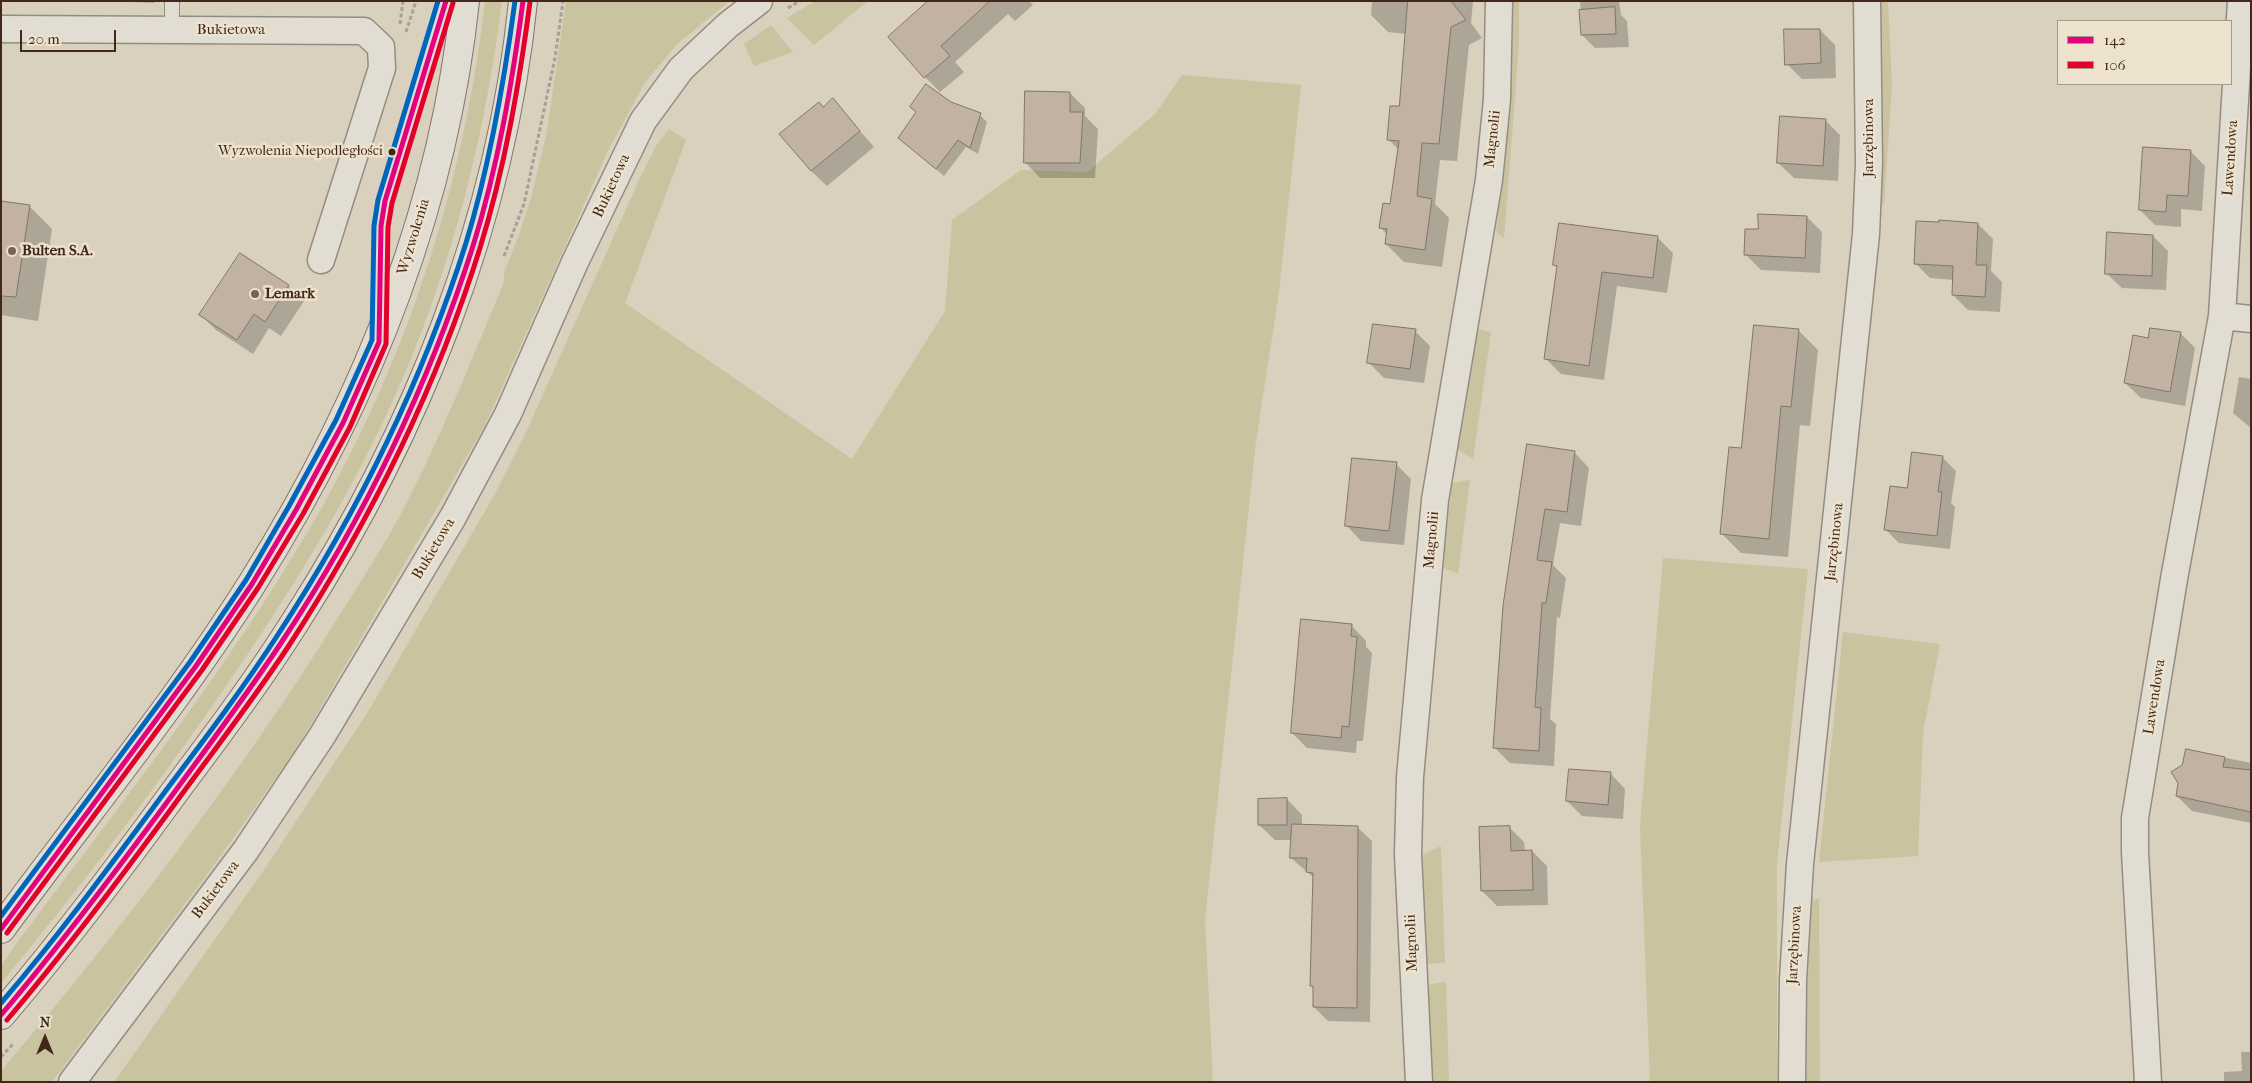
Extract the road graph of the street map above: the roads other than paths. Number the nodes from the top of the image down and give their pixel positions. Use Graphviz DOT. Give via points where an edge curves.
graph roads {
  1 [pos="172,1"];
  2 [pos="446,1"];
  3 [pos="465,1"];
  4 [pos="523,1"];
  5 [pos="758,1"];
  6 [pos="1499,1"];
  7 [pos="1867,1"];
  8 [pos="2241,1"];
  9 [pos="1,29"];
  10 [pos="172,30"];
  11 [pos="320,260"];
  12 [pos="2222,316"];
  13 [pos="2251,319"];
  14 [pos="379,342"];
  15 [pos="1,929"];
  16 [pos="1,1015"];
  17 [pos="72,1082"];
  18 [pos="1419,1082"];
  19 [pos="1792,1082"];
  20 [pos="2148,1082"];
  1 -- 10 [label="lane"];
  2 -- 14 [label="lane" via="385,201 381,226"];
  3 -- 14 [label="main road, Wyzwolenia" via="454,79 418,234"];
  4 -- 16 [label="main road" via="512,85 476,239 448,323 377,481 298,618 252,686 94,902"];
  5 -- 17 [label="street, Bukietowa" via="681,69 643,122 508,414 453,517 322,736 246,850"];
  6 -- 18 [label="street, Magnolii" via="1497,99 1489,180 1435,500 1410,778 1408,854"];
  7 -- 19 [label="street, Jarzębinowa" via="1869,164 1866,234 1800,864 1793,980"];
  8 -- 12 [label="street, Lawendowa"];
  9 -- 10 [label="street, Bukietowa"];
  10 -- 11 [label="street, Bukietowa" via="364,31 381,47 382,68"];
  12 -- 13 [label="street"];
  12 -- 20 [label="street, Lawendowa" via="2135,818"];
  14 -- 15 [label="main road, Wyzwolenia" via="343,423 252,584 180,688"];
}
